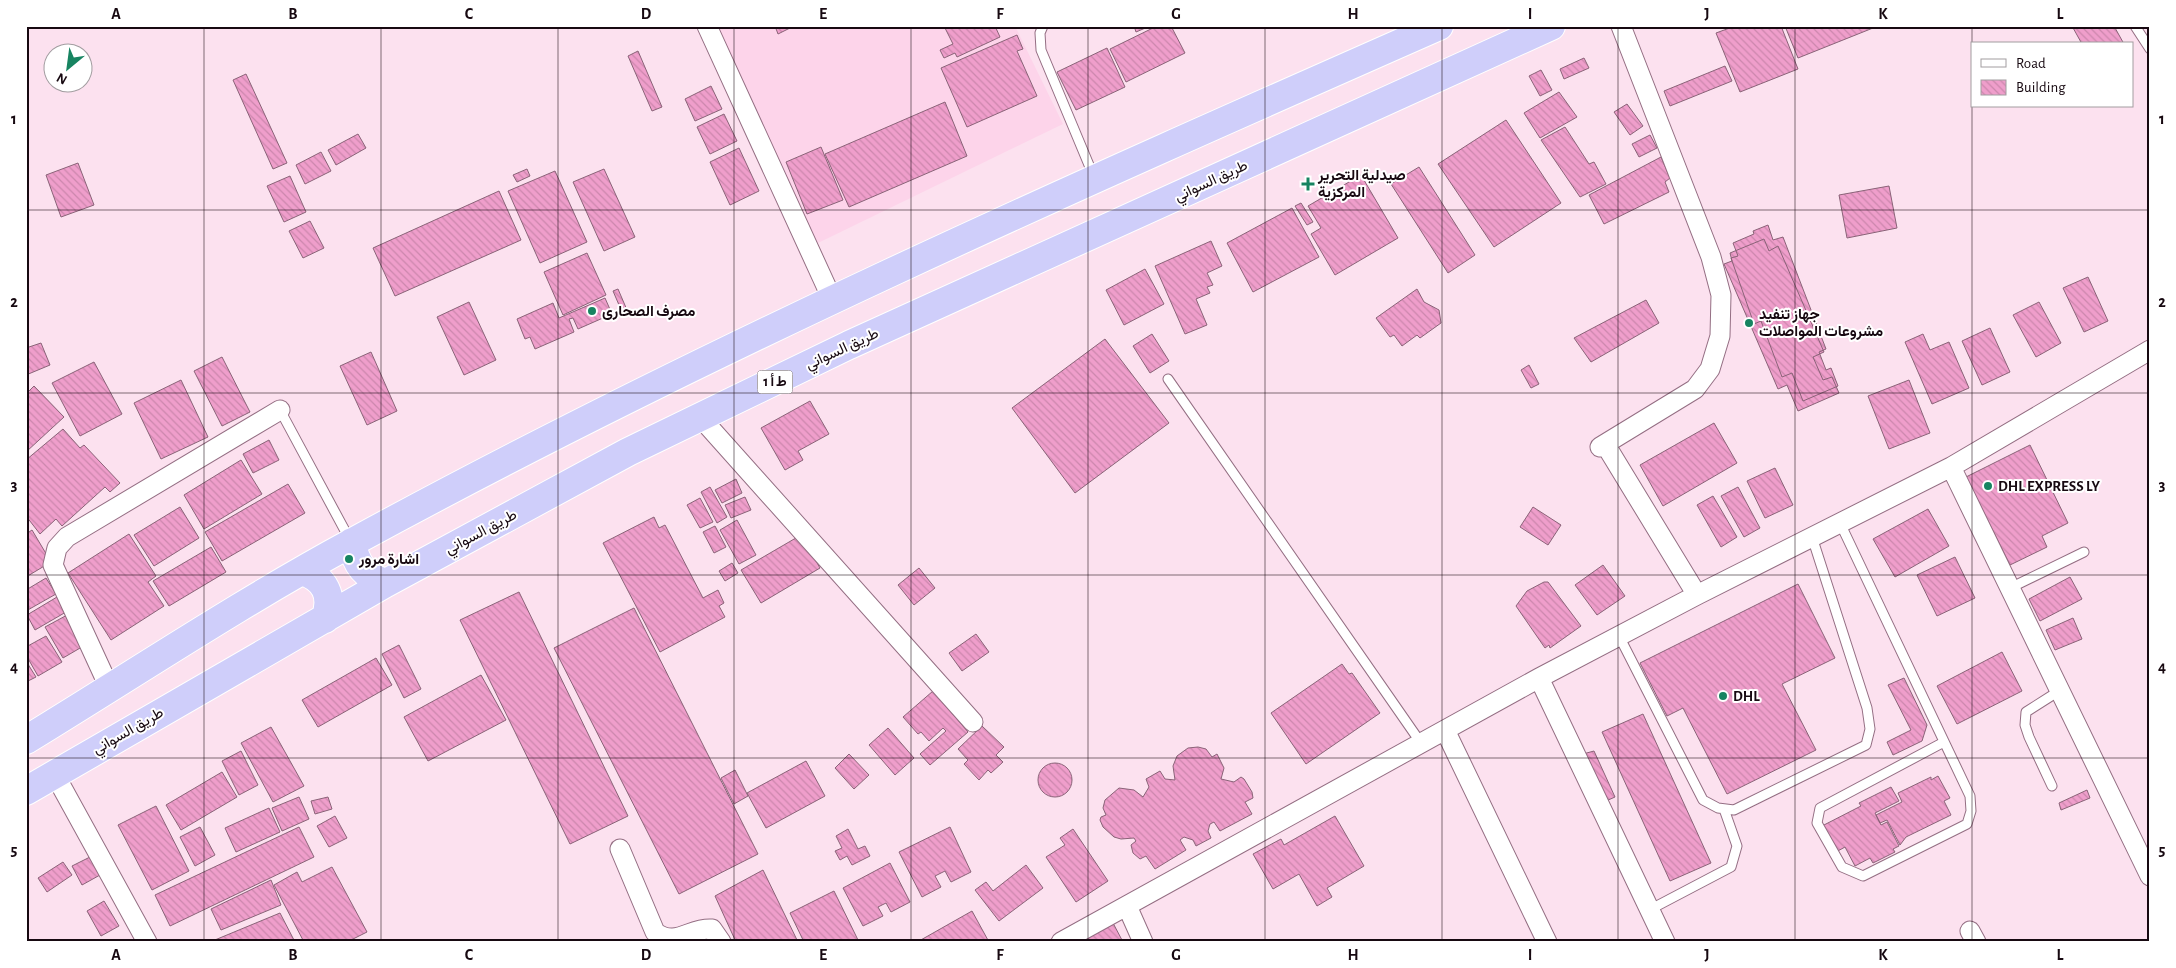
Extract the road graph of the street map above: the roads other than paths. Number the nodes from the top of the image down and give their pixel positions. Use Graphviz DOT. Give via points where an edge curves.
graph roads {
  1 [pos="707,26"];
  2 [pos="1043,26"];
  3 [pos="1439,26"];
  4 [pos="1551,26"];
  5 [pos="1621,26"];
  6 [pos="2135,26"];
  7 [pos="2150,49"];
  8 [pos="1094,178"];
  9 [pos="832,299"];
  10 [pos="2150,350"];
  11 [pos="1168,379"];
  12 [pos="280,410"];
  13 [pos="701,418"];
  14 [pos="1951,467"];
  15 [pos="1840,523"];
  16 [pos="1812,537"];
  17 [pos="352,542"];
  18 [pos="2084,552"];
  19 [pos="302,571"];
  20 [pos="386,583"];
  21 [pos="2010,588"];
  22 [pos="1697,595"];
  23 [pos="325,619"];
  24 [pos="1619,636"];
  25 [pos="1539,678"];
  26 [pos="110,689"];
  27 [pos="2059,691"];
  28 [pos="973,722"];
  29 [pos="1445,730"];
  30 [pos="26,740"];
  31 [pos="1944,742"];
  32 [pos="1421,743"];
  33 [pos="54,773"];
  34 [pos="2052,786"];
  35 [pos="26,791"];
  36 [pos="1724,808"];
  37 [pos="620,849"];
  38 [pos="2150,876"];
  39 [pos="1127,906"];
  40 [pos="1651,909"];
  41 [pos="147,942"];
  42 [pos="721,942"];
  43 [pos="1061,942"];
  44 [pos="1143,942"];
  45 [pos="1547,942"];
  46 [pos="1665,942"];
  1 -- 9 [label="street"];
  2 -- 8 [label="lane" via="1041,50"];
  3 -- 8 [label="highway"];
  4 -- 13 [label="highway, طريق السواني / ط أ 1" via="849,345"];
  5 -- 22 [label="street" via="1711,257 1721,295 1720,336 1710,369 1695,389 1602,445"];
  6 -- 7 [label="lane"];
  8 -- 9 [label="highway"];
  9 -- 17 [label="highway" via="554,436"];
  10 -- 14 [label="street"];
  11 -- 32 [label="lane"];
  12 -- 17 [label="lane"];
  12 -- 26 [label="street" via="67,537 57,548 53,566"];
  13 -- 20 [label="highway, طريق السواني / ط أ 1" via="628,452"];
  13 -- 28 [label="street"];
  14 -- 15 [label="street"];
  14 -- 21 [label="street"];
  15 -- 16 [label="street"];
  15 -- 31 [label="lane"];
  16 -- 22 [label="street"];
  16 -- 36 [label="lane" via="1867,708 1870,729 1866,745 1734,810"];
  17 -- 19 [label="highway"];
  17 -- 20 [label="highway" via="356,561 362,569"];
  18 -- 21 [label="lane"];
  19 -- 23 [label="highway" via="312,574 326,589 329,599"];
  19 -- 26 [label="highway"];
  20 -- 23 [label="highway, طريق السواني / ط أ 1"];
  21 -- 27 [label="street"];
  22 -- 24 [label="street"];
  23 -- 33 [label="highway, طريق السواني / ط أ 1"];
  24 -- 25 [label="street"];
  24 -- 36 [label="lane" via="1703,800"];
  25 -- 29 [label="street"];
  25 -- 40 [label="street"];
  26 -- 30 [label="highway"];
  27 -- 34 [label="lane" via="2026,712 2025,725"];
  27 -- 38 [label="street"];
  29 -- 32 [label="street"];
  29 -- 45 [label="street"];
  31 -- 31 [label="lane" via="1970,796 1971,811 1967,824 1863,876 1842,866 1816,823 1820,808"];
  32 -- 39 [label="street"];
  33 -- 35 [label="highway, طريق السواني / ط أ 1"];
  33 -- 41 [label="street"];
  36 -- 40 [label="lane" via="1737,846 1731,868"];
  37 -- 42 [label="street" via="655,932 672,940 696,930 712,929"];
  39 -- 43 [label="street"];
  39 -- 44 [label="street"];
  40 -- 46 [label="street"];
}
